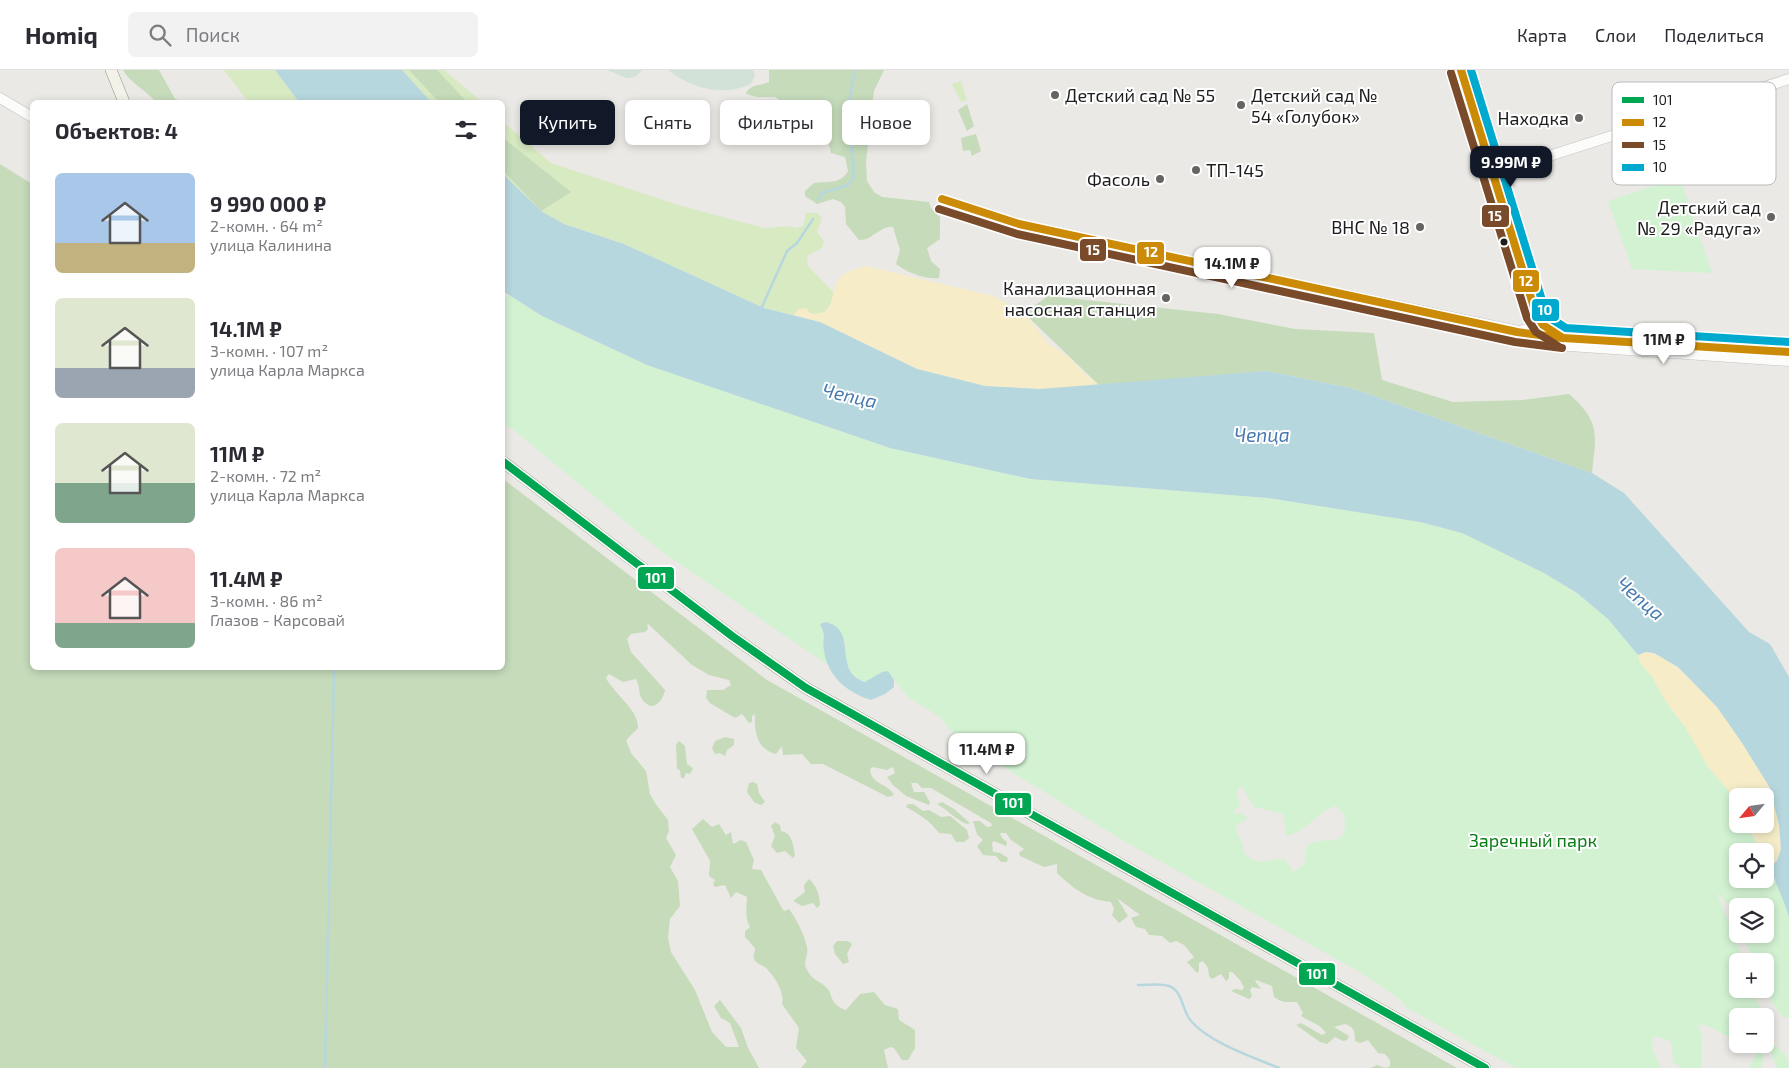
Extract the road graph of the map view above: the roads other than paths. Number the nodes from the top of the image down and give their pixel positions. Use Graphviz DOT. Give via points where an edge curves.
graph roads {
  1 [pos="111,70"];
  2 [pos="1461,70"];
  3 [pos="1789,79"];
  4 [pos="1776,83"];
  5 [pos="0,98"];
  6 [pos="123,100"];
  7 [pos="30,116"];
  8 [pos="1612,137"];
  9 [pos="1494,174"];
  10 [pos="1536,314"];
  11 [pos="1517,332"];
  12 [pos="1563,338"];
  13 [pos="1540,340"];
  14 [pos="1789,352"];
  15 [pos="1789,361"];
  16 [pos="505,463"];
  17 [pos="1484,1068"];
  1 -- 6 [label="main road"];
  2 -- 9 [label="street"];
  3 -- 4 [label="street"];
  5 -- 7 [label="street"];
  8 -- 9 [label="street"];
  9 -- 10 [label="street"];
  10 -- 11 [label="street" via="1528,328"];
  10 -- 12 [label="street" via="1543,325"];
  10 -- 13 [label="street"];
  11 -- 13 [label="street"];
  11 -- 13 [label="street" via="1019,224 942,199 952,213 1491,336"];
  12 -- 13 [label="street"];
  12 -- 14 [label="street"];
  13 -- 15 [label="street"];
  16 -- 17 [label="main road" via="732,636 806,688"];
}
